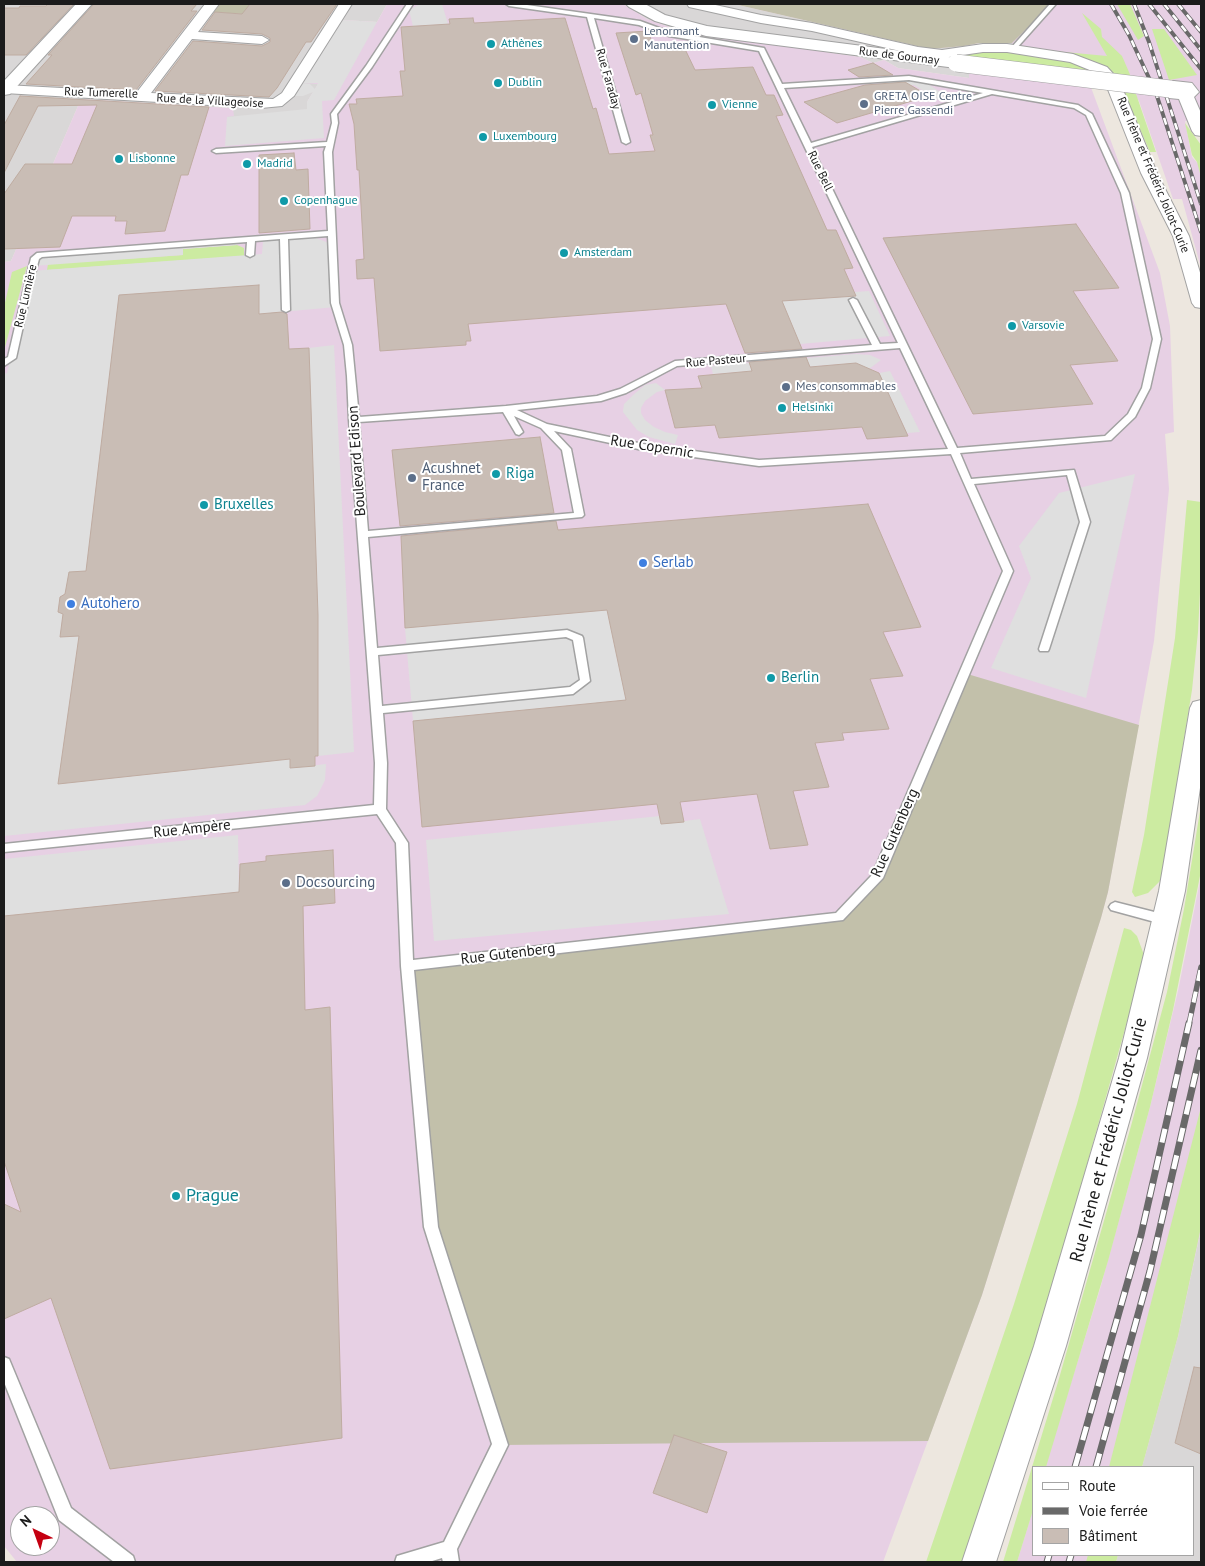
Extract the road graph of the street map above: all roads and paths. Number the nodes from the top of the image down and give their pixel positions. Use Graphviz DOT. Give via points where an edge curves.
graph roads {
  1 [pos="84,4"];
  2 [pos="212,4"];
  3 [pos="345,4"];
  4 [pos="410,4"];
  5 [pos="509,4"];
  6 [pos="634,4"];
  7 [pos="682,4"];
  8 [pos="694,4"];
  9 [pos="1053,4"];
  10 [pos="590,16"];
  11 [pos="675,23"];
  12 [pos="189,35"];
  13 [pos="262,40"];
  14 [pos="1013,49"];
  15 [pos="780,86"];
  16 [pos="1186,88"];
  17 [pos="4,90"];
  18 [pos="992,92"];
  19 [pos="141,97"];
  20 [pos="1201,131"];
  21 [pos="626,142"];
  22 [pos="330,144"];
  23 [pos="809,146"];
  24 [pos="216,151"];
  25 [pos="331,233"];
  26 [pos="284,237"];
  27 [pos="251,240"];
  28 [pos="250,255"];
  29 [pos="853,300"];
  30 [pos="1201,303"];
  31 [pos="286,310"];
  32 [pos="904,345"];
  33 [pos="877,347"];
  34 [pos="4,364"];
  35 [pos="506,409"];
  36 [pos="353,420"];
  37 [pos="544,426"];
  38 [pos="519,432"];
  39 [pos="954,451"];
  40 [pos="968,482"];
  41 [pos="362,535"];
  42 [pos="1044,649"];
  43 [pos="372,652"];
  44 [pos="1201,708"];
  45 [pos="377,710"];
  46 [pos="380,808"];
  47 [pos="4,848"];
  48 [pos="1115,907"];
  49 [pos="1166,920"];
  50 [pos="407,966"];
  51 [pos="4,1364"];
  52 [pos="450,1555"];
  53 [pos="127,1562"];
  54 [pos="403,1562"];
  55 [pos="979,1562"];
  1 -- 17 [label="street"];
  2 -- 12 [label="street, Rue Tumerelle"];
  3 -- 19 [label="street, Rue de la Villageoise" via="282,101 273,104"];
  4 -- 22 [label="lane, Boulevard Edison" via="334,115"];
  5 -- 10 [label="lane"];
  6 -- 11 [label="street, Rue de Gournay"];
  7 -- 11 [label="street" via="668,16"];
  8 -- 14 [label="street" via="926,52 946,53 991,47"];
  9 -- 14 [label="lane"];
  10 -- 15 [label="lane, Rue Bell" via="640,23 669,34 762,49"];
  10 -- 21 [label="lane, Rue Faraday"];
  11 -- 16 [label="street, Rue de Gournay, bridge" via="733,35"];
  12 -- 13 [label="street"];
  12 -- 19 [label="street, Rue Tumerelle"];
  14 -- 30 [label="street, Rue Irène et Frédéric Joliot-Curie" via="1080,60 1110,76 1149,173 1181,236"];
  15 -- 18 [label="lane, Rue Copernic" via="909,78"];
  15 -- 23 [label="lane, Rue Bell"];
  16 -- 20 [label="street"];
  17 -- 19 [label="street, Rue Tumerelle"];
  18 -- 23 [label="lane"];
  18 -- 39 [label="lane, Rue Copernic" via="1076,106 1089,114 1125,193 1157,339 1142,395 1132,415 1108,438"];
  22 -- 24 [label="lane"];
  22 -- 25 [label="lane, Boulevard Edison"];
  23 -- 32 [label="lane, Rue Bell"];
  25 -- 26 [label="lane"];
  25 -- 36 [label="lane, Boulevard Edison" via="335,303 348,345"];
  26 -- 27 [label="lane"];
  26 -- 31 [label="lane"];
  27 -- 28 [label="lane"];
  27 -- 34 [label="lane, Rue Lumière" via="40,255 35,258 30,276 12,358"];
  29 -- 33 [label="lane"];
  32 -- 33 [label="lane, Rue Pasteur"];
  32 -- 39 [label="lane, Rue Bell"];
  33 -- 35 [label="lane, Rue Pasteur" via="675,364 623,391 598,399"];
  35 -- 36 [label="lane, Rue Copernic"];
  35 -- 37 [label="lane, Rue Copernic"];
  35 -- 38 [label="lane"];
  36 -- 41 [label="lane, Boulevard Edison"];
  37 -- 39 [label="lane, Rue Copernic" via="643,447 759,463"];
  37 -- 41 [label="lane" via="566,449 579,515"];
  39 -- 40 [label="lane, Rue Gutenberg"];
  40 -- 42 [label="lane" via="1071,472 1085,522"];
  40 -- 50 [label="lane, Rue Gutenberg" via="1008,571 877,878 839,916"];
  41 -- 43 [label="lane, Boulevard Edison"];
  43 -- 45 [label="lane, Boulevard Edison"];
  43 -- 45 [label="lane" via="567,632 578,638 585,681 573,690"];
  44 -- 49 [label="street, Rue Irène et Frédéric Joliot-Curie"];
  45 -- 46 [label="lane, Boulevard Edison"];
  46 -- 47 [label="lane, Rue Ampère"];
  46 -- 50 [label="lane" via="402,843"];
  48 -- 49 [label="lane"];
  49 -- 55 [label="street, Rue Irène et Frédéric Joliot-Curie" via="1133,1058 1077,1255 1041,1376"];
  50 -- 52 [label="lane" via="431,1227 500,1445"];
  51 -- 53 [label="lane" via="65,1514"];
  52 -- 54 [label="lane"];
}
